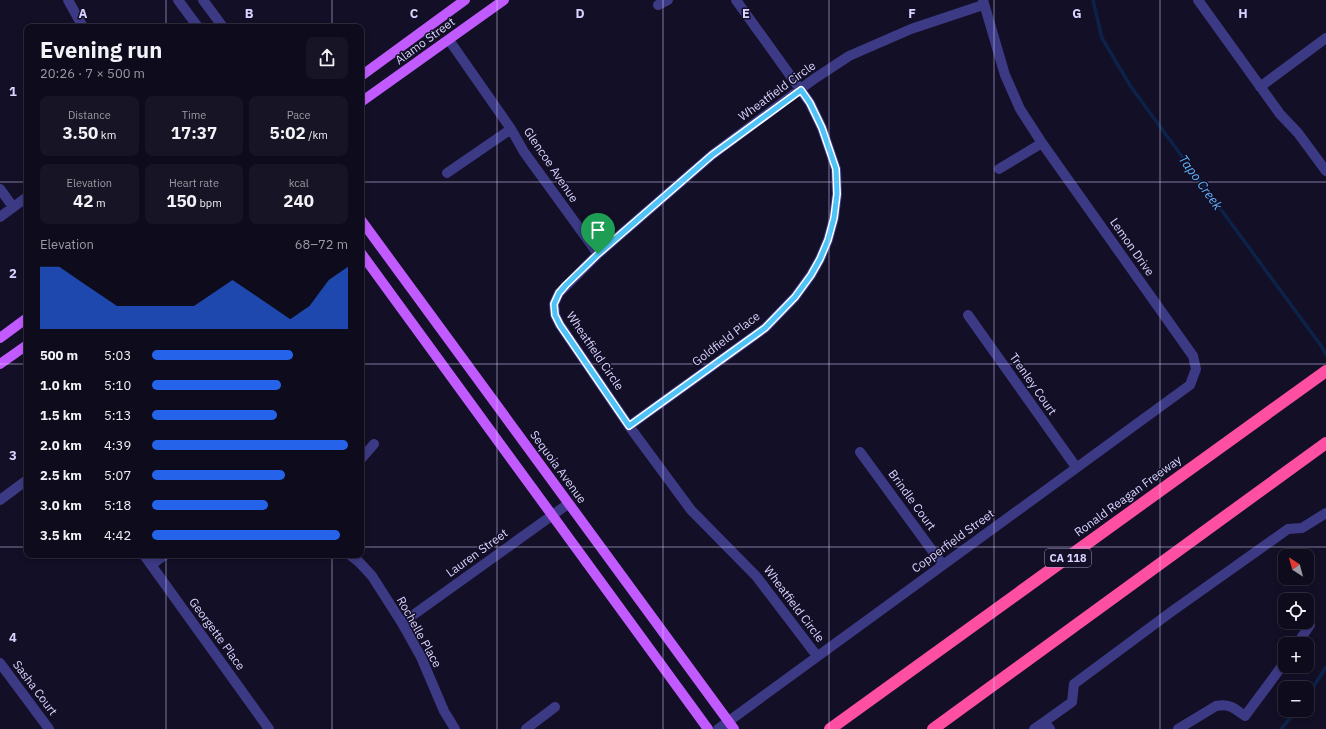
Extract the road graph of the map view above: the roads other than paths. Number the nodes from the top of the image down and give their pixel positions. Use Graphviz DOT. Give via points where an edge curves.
graph roads {
  1 [pos="68,0"];
  2 [pos="178,0"];
  3 [pos="203,0"];
  4 [pos="465,0"];
  5 [pos="504,0"];
  6 [pos="668,0"];
  7 [pos="736,0"];
  8 [pos="1198,0"];
  9 [pos="983,2"];
  10 [pos="658,5"];
  11 [pos="81,24"];
  12 [pos="196,24"];
  13 [pos="220,24"];
  14 [pos="1326,38"];
  15 [pos="449,40"];
  16 [pos="364,74"];
  17 [pos="1260,86"];
  18 [pos="801,90"];
  19 [pos="364,100"];
  20 [pos="511,129"];
  21 [pos="1042,143"];
  22 [pos="999,169"];
  23 [pos="446,172"];
  24 [pos="1326,172"];
  25 [pos="0,189"];
  26 [pos="24,199"];
  27 [pos="13,207"];
  28 [pos="0,217"];
  29 [pos="364,224"];
  30 [pos="598,254"];
  31 [pos="364,257"];
  32 [pos="968,315"];
  33 [pos="24,320"];
  34 [pos="0,338"];
  35 [pos="24,347"];
  36 [pos="0,364"];
  37 [pos="1196,369"];
  38 [pos="1326,371"];
  39 [pos="629,426"];
  40 [pos="374,444"];
  41 [pos="1326,444"];
  42 [pos="860,452"];
  43 [pos="364,456"];
  44 [pos="1076,467"];
  45 [pos="24,482"];
  46 [pos="0,500"];
  47 [pos="568,504"];
  48 [pos="1326,512"];
  49 [pos="552,515"];
  50 [pos="146,558"];
  51 [pos="160,558"];
  52 [pos="353,558"];
  53 [pos="151,564"];
  54 [pos="942,564"];
  55 [pos="402,623"];
  56 [pos="817,656"];
  57 [pos="2,668"];
  58 [pos="1278,671"];
  59 [pos="555,707"];
  60 [pos="731,725"];
  61 [pos="1047,725"];
  62 [pos="49,729"];
  63 [pos="269,729"];
  64 [pos="455,729"];
  65 [pos="526,729"];
  66 [pos="708,729"];
  67 [pos="718,729"];
  68 [pos="830,729"];
  69 [pos="933,729"];
  70 [pos="1034,729"];
  71 [pos="1178,729"];
  1 -- 11 [label="street"];
  2 -- 12 [label="street"];
  3 -- 13 [label="street"];
  4 -- 16 [label="main road, Alamo Street"];
  5 -- 15 [label="main road, Alamo Street"];
  6 -- 10 [label="street"];
  7 -- 18 [label="street, Goldfield Place"];
  8 -- 17 [label="street"];
  9 -- 18 [label="street, Wheatfield Circle" via="849,56"];
  9 -- 21 [label="street, Lemon Drive" via="1005,75 1020,109"];
  14 -- 17 [label="street"];
  15 -- 19 [label="main road, Alamo Street"];
  15 -- 20 [label="street, Glencoe Avenue"];
  17 -- 24 [label="street"];
  18 -- 30 [label="street, Wheatfield Circle" via="712,155"];
  18 -- 39 [label="street, Goldfield Place" via="822,128 836,169 837,194 834,218 820,259 795,297 765,328"];
  20 -- 23 [label="street, Glencoe Avenue"];
  20 -- 30 [label="street, Glencoe Avenue" via="524,152"];
  21 -- 22 [label="street"];
  21 -- 37 [label="street, Lemon Drive" via="1193,356"];
  25 -- 27 [label="street"];
  26 -- 27 [label="street"];
  27 -- 28 [label="street"];
  29 -- 47 [label="main road, Sequoia Avenue"];
  30 -- 39 [label="street, Wheatfield Circle" via="559,293 554,304 555,315"];
  31 -- 49 [label="main road"];
  32 -- 44 [label="street, Trenley Court"];
  33 -- 34 [label="main road"];
  35 -- 36 [label="main road"];
  37 -- 44 [label="street, Copperfield Street" via="1190,385"];
  38 -- 68 [label="highway, Ronald Reagan Freeway / CA 118"];
  39 -- 56 [label="street, Wheatfield Circle" via="690,510 756,576"];
  40 -- 43 [label="street"];
  41 -- 69 [label="highway"];
  42 -- 54 [label="street, Brindle Court"];
  44 -- 54 [label="street, Copperfield Street"];
  45 -- 46 [label="street"];
  47 -- 49 [label="street, Lauren Street"];
  47 -- 60 [label="main road, Sequoia Avenue"];
  48 -- 61 [label="street" via="1302,528 1288,529 1074,684 1072,702"];
  49 -- 55 [label="street, Lauren Street"];
  49 -- 66 [label="main road"];
  50 -- 53 [label="street, Georgette Place"];
  51 -- 53 [label="street"];
  52 -- 55 [label="street, Rochelle Place" via="372,576"];
  53 -- 63 [label="street, Georgette Place"];
  54 -- 56 [label="street, Copperfield Street"];
  55 -- 64 [label="street, Rochelle Place"];
  56 -- 60 [label="street, Copperfield Street"];
  57 -- 62 [label="street, Sasha Court"];
  58 -- 71 [label="street" via="1245,716 1223,704"];
  59 -- 65 [label="street"];
  60 -- 67 [label="street, Copperfield Street"];
  61 -- 70 [label="street"];
}
